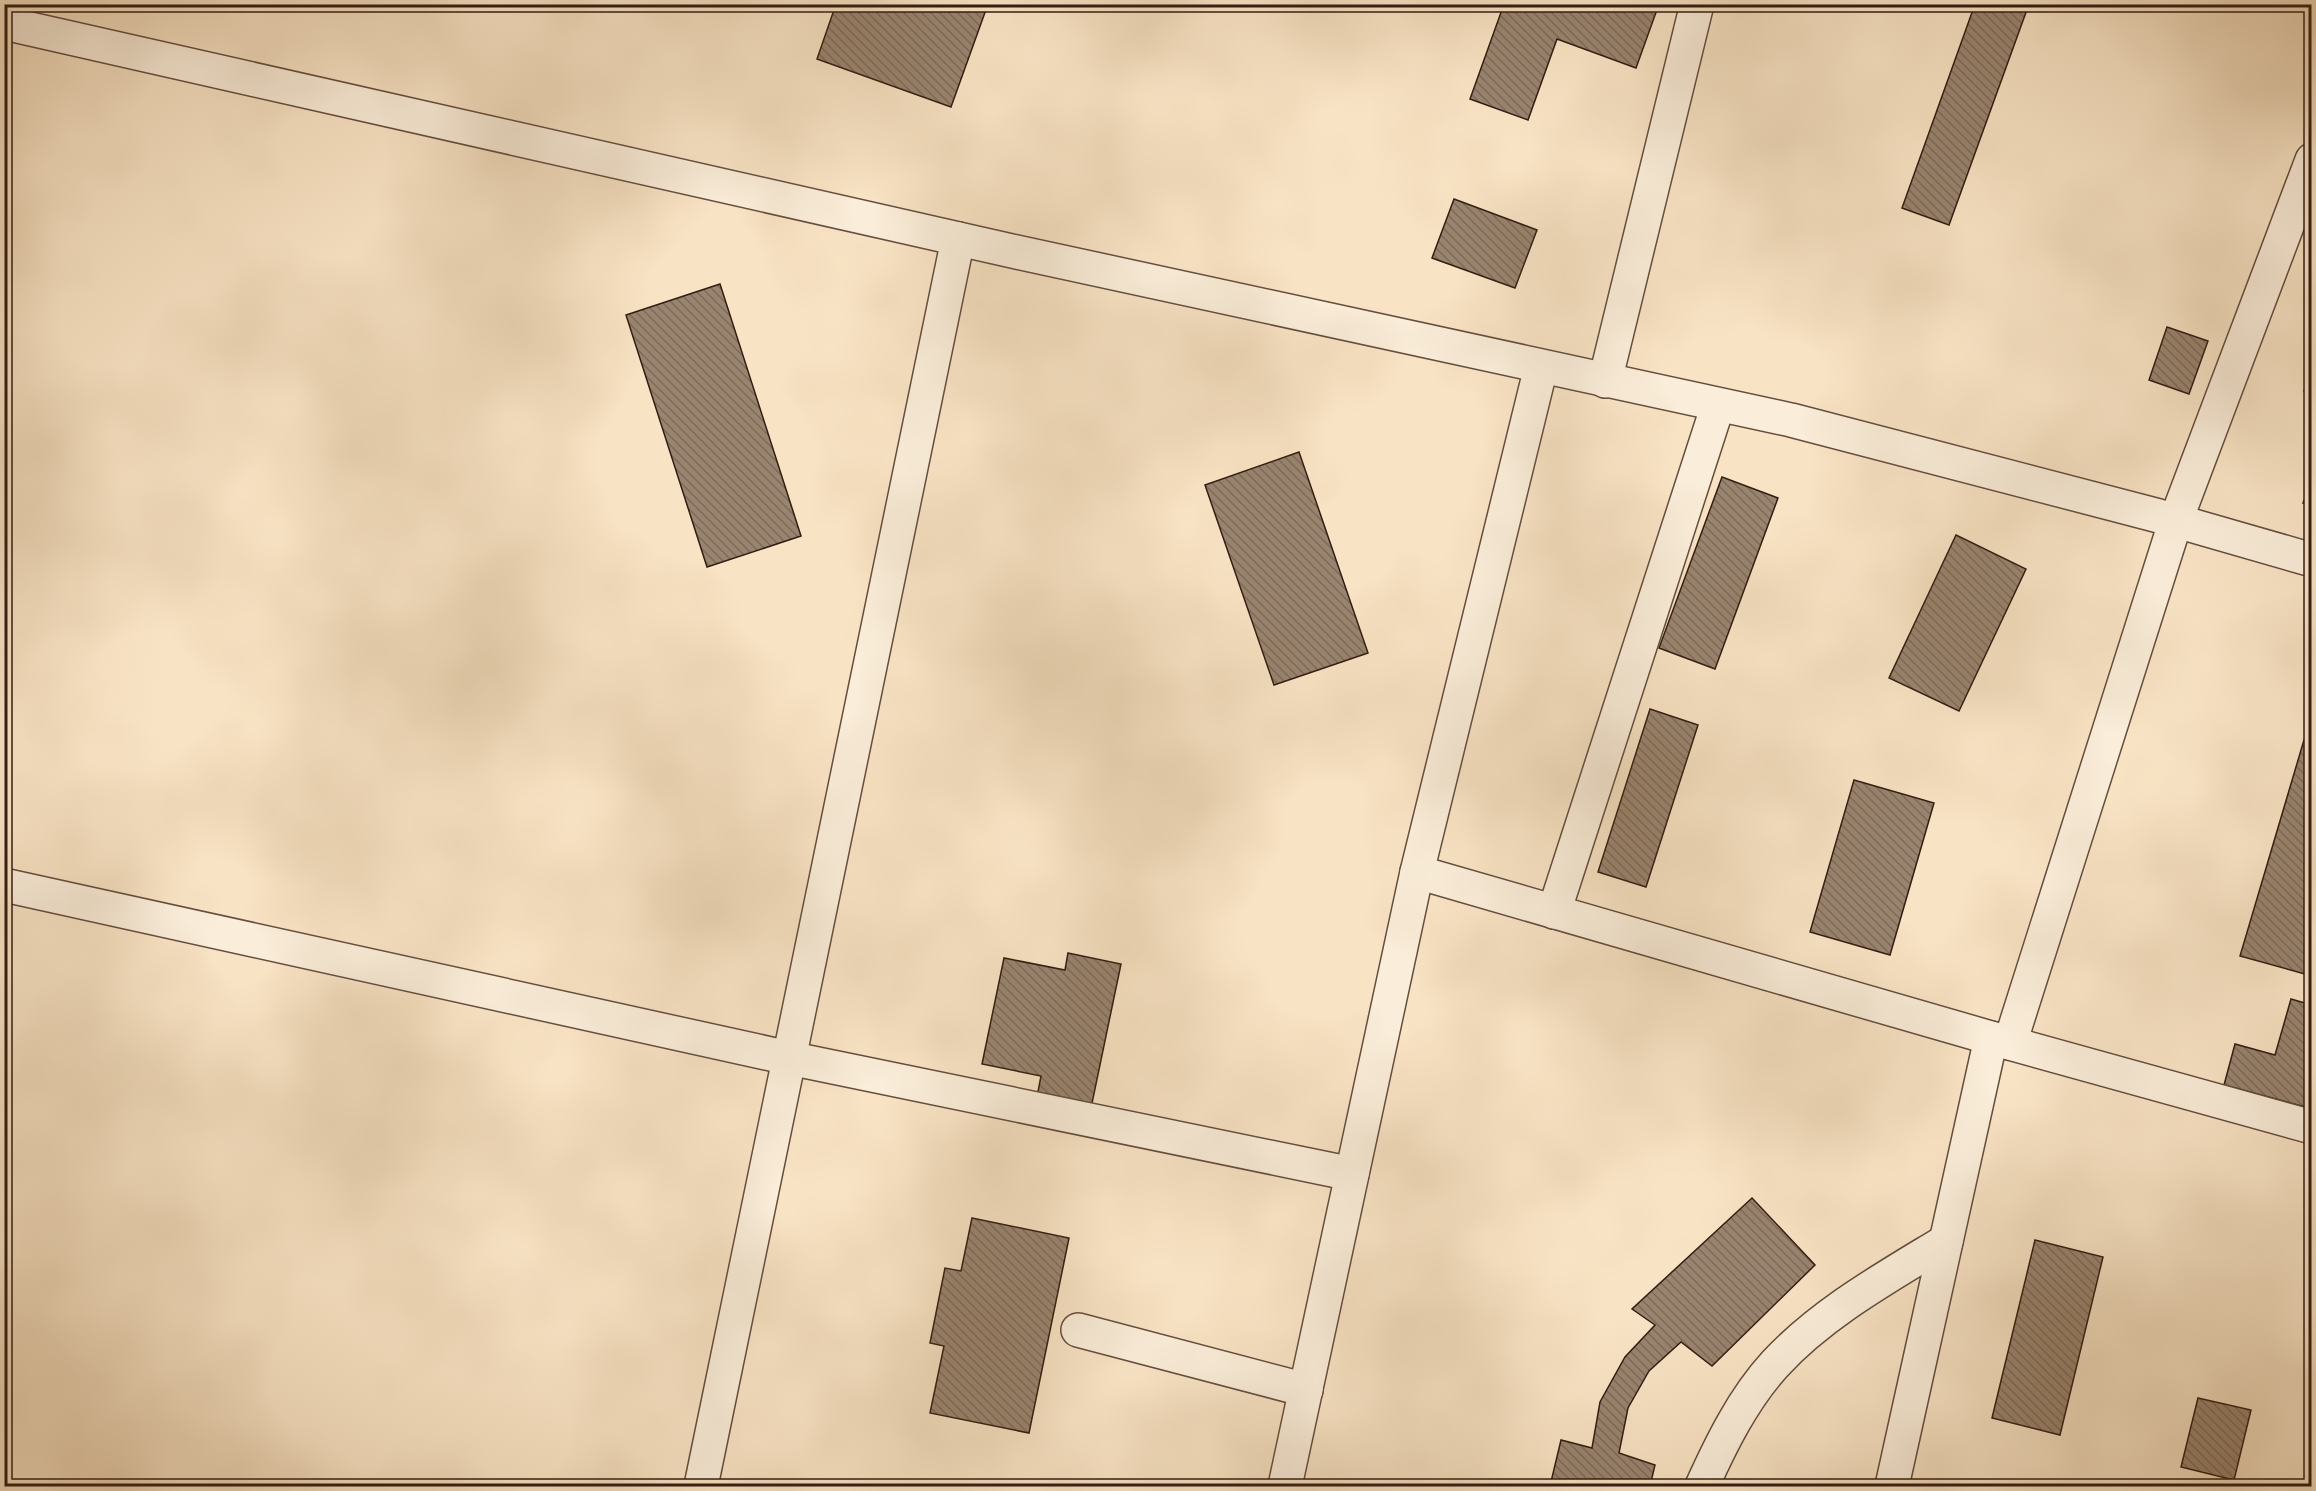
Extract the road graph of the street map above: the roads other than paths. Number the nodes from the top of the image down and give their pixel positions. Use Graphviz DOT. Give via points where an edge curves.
graph roads {
  1 [pos="1697,4"];
  2 [pos="4,23"];
  3 [pos="2312,160"];
  4 [pos="958,239"];
  5 [pos="1541,367"];
  6 [pos="1605,381"];
  7 [pos="1718,405"];
  8 [pos="2176,520"];
  9 [pos="2312,560"];
  10 [pos="1417,872"];
  11 [pos="4,885"];
  12 [pos="1554,912"];
  13 [pos="2000,1041"];
  14 [pos="789,1058"];
  15 [pos="2312,1127"];
  16 [pos="1352,1174"];
  17 [pos="1946,1241"];
  18 [pos="1078,1330"];
  19 [pos="1306,1390"];
  20 [pos="701,1486"];
  21 [pos="1286,1486"];
  22 [pos="1702,1486"];
  23 [pos="1892,1486"];
  1 -- 6 [label="street"];
  2 -- 4 [label="street"];
  3 -- 8 [label="street"];
  4 -- 5 [label="street"];
  4 -- 14 [label="street"];
  5 -- 6 [label="street"];
  5 -- 10 [label="street"];
  6 -- 7 [label="street"];
  7 -- 8 [label="street" via="1791,420"];
  7 -- 12 [label="street"];
  8 -- 9 [label="street"];
  8 -- 13 [label="street"];
  10 -- 12 [label="street"];
  10 -- 16 [label="street"];
  11 -- 14 [label="street"];
  12 -- 13 [label="street"];
  13 -- 15 [label="street"];
  13 -- 17 [label="street"];
  14 -- 16 [label="street"];
  14 -- 20 [label="street"];
  16 -- 19 [label="street"];
  17 -- 22 [label="street" via="1865,1291 1802,1338 1774,1365 1734,1422"];
  17 -- 23 [label="street"];
  18 -- 19 [label="street"];
  19 -- 21 [label="street"];
}
